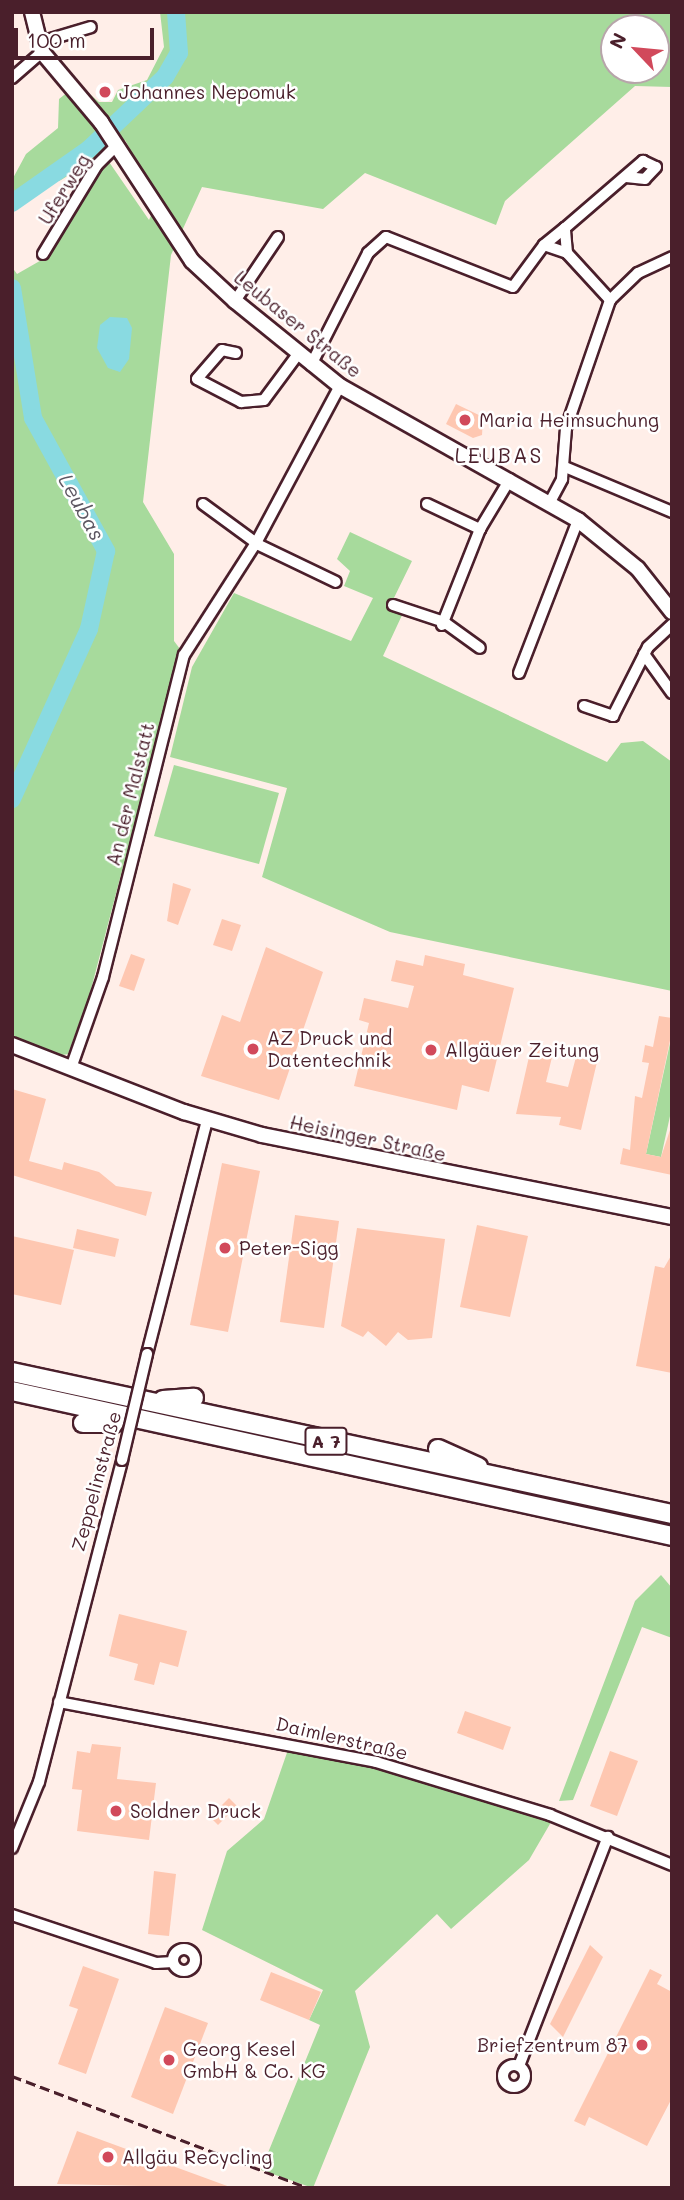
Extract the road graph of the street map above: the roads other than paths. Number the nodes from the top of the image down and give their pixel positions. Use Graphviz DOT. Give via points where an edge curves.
graph roads {
  1 [pos="32,12"];
  2 [pos="91,27"];
  3 [pos="39,48"];
  4 [pos="12,78"];
  5 [pos="115,141"];
  6 [pos="626,177"];
  7 [pos="565,228"];
  8 [pos="278,237"];
  9 [pos="544,245"];
  10 [pos="567,253"];
  11 [pos="43,254"];
  12 [pos="672,257"];
  13 [pos="611,300"];
  14 [pos="235,301"];
  15 [pos="236,353"];
  16 [pos="299,354"];
  17 [pos="312,365"];
  18 [pos="340,386"];
  19 [pos="565,467"];
  20 [pos="510,479"];
  21 [pos="550,502"];
  22 [pos="203,504"];
  23 [pos="427,504"];
  24 [pos="672,512"];
  25 [pos="578,520"];
  26 [pos="480,529"];
  27 [pos="256,543"];
  28 [pos="336,583"];
  29 [pos="393,605"];
  30 [pos="672,612"];
  31 [pos="443,624"];
  32 [pos="672,625"];
  33 [pos="481,648"];
  34 [pos="644,654"];
  35 [pos="519,673"];
  36 [pos="672,693"];
  37 [pos="584,706"];
  38 [pos="12,1045"];
  39 [pos="68,1066"];
  40 [pos="207,1120"];
  41 [pos="672,1217"];
  42 [pos="12,1372"];
  43 [pos="12,1391"];
  44 [pos="194,1398"];
  45 [pos="142,1402"];
  46 [pos="83,1423"];
  47 [pos="187,1431"];
  48 [pos="438,1449"];
  49 [pos="509,1482"];
  50 [pos="669,1514"];
  51 [pos="666,1535"];
  52 [pos="60,1702"];
  53 [pos="608,1837"];
  54 [pos="12,1848"];
  55 [pos="672,1865"];
  56 [pos="12,1915"];
  57 [pos="173,1962"];
  58 [pos="519,2066"];
  1 -- 3 [label="main road"];
  2 -- 3 [label="street"];
  3 -- 4 [label="street"];
  3 -- 5 [label="main road, Leubaser Straße"];
  5 -- 11 [label="street, Uferweg"];
  5 -- 14 [label="main road, Leubaser Straße" via="192,261"];
  6 -- 7 [label="street"];
  7 -- 9 [label="street"];
  7 -- 10 [label="street"];
  8 -- 14 [label="street"];
  9 -- 10 [label="street"];
  9 -- 17 [label="street" via="513,288 380,239"];
  10 -- 13 [label="street"];
  12 -- 13 [label="street" via="638,273"];
  13 -- 19 [label="street" via="566,428"];
  14 -- 16 [label="main road, Leubaser Straße"];
  15 -- 16 [label="street" via="222,350 197,379 241,402 264,400"];
  16 -- 17 [label="main road, Leubaser Straße"];
  17 -- 18 [label="main road, Leubaser Straße"];
  18 -- 20 [label="main road, Leubaser Straße"];
  18 -- 27 [label="street, An der Malstatt"];
  19 -- 21 [label="street"];
  19 -- 24 [label="street"];
  20 -- 21 [label="main road, Leubaser Straße"];
  20 -- 26 [label="street"];
  21 -- 25 [label="main road, Leubaser Straße"];
  22 -- 27 [label="street"];
  23 -- 26 [label="street"];
  25 -- 30 [label="main road, Leubaser Straße" via="638,569"];
  25 -- 35 [label="street"];
  26 -- 31 [label="street"];
  27 -- 28 [label="street"];
  27 -- 39 [label="street, An der Malstatt" via="177,672 103,977"];
  29 -- 31 [label="street"];
  31 -- 33 [label="street"];
  32 -- 34 [label="street"];
  34 -- 36 [label="street"];
  34 -- 37 [label="street" via="613,716"];
  38 -- 39 [label="main road, Heisinger Straße"];
  39 -- 40 [label="main road, Heisinger Straße"];
  40 -- 41 [label="main road, Heisinger Straße"];
  40 -- 52 [label="street, Zeppelinstraße, bridge"];
  42 -- 45 [label="highway, A 7"];
  43 -- 47 [label="highway, A 7"];
  44 -- 45 [label="highway"];
  45 -- 49 [label="highway, A 7"];
  46 -- 47 [label="highway"];
  47 -- 51 [label="highway, A 7"];
  48 -- 49 [label="highway"];
  49 -- 50 [label="highway, A 7"];
  52 -- 53 [label="street, Daimlerstraße" via="376,1762"];
  52 -- 54 [label="street, Zeppelinstraße" via="39,1782"];
  53 -- 55 [label="street, Daimlerstraße"];
  53 -- 58 [label="street"];
  56 -- 57 [label="street" via="156,1963"];
}
